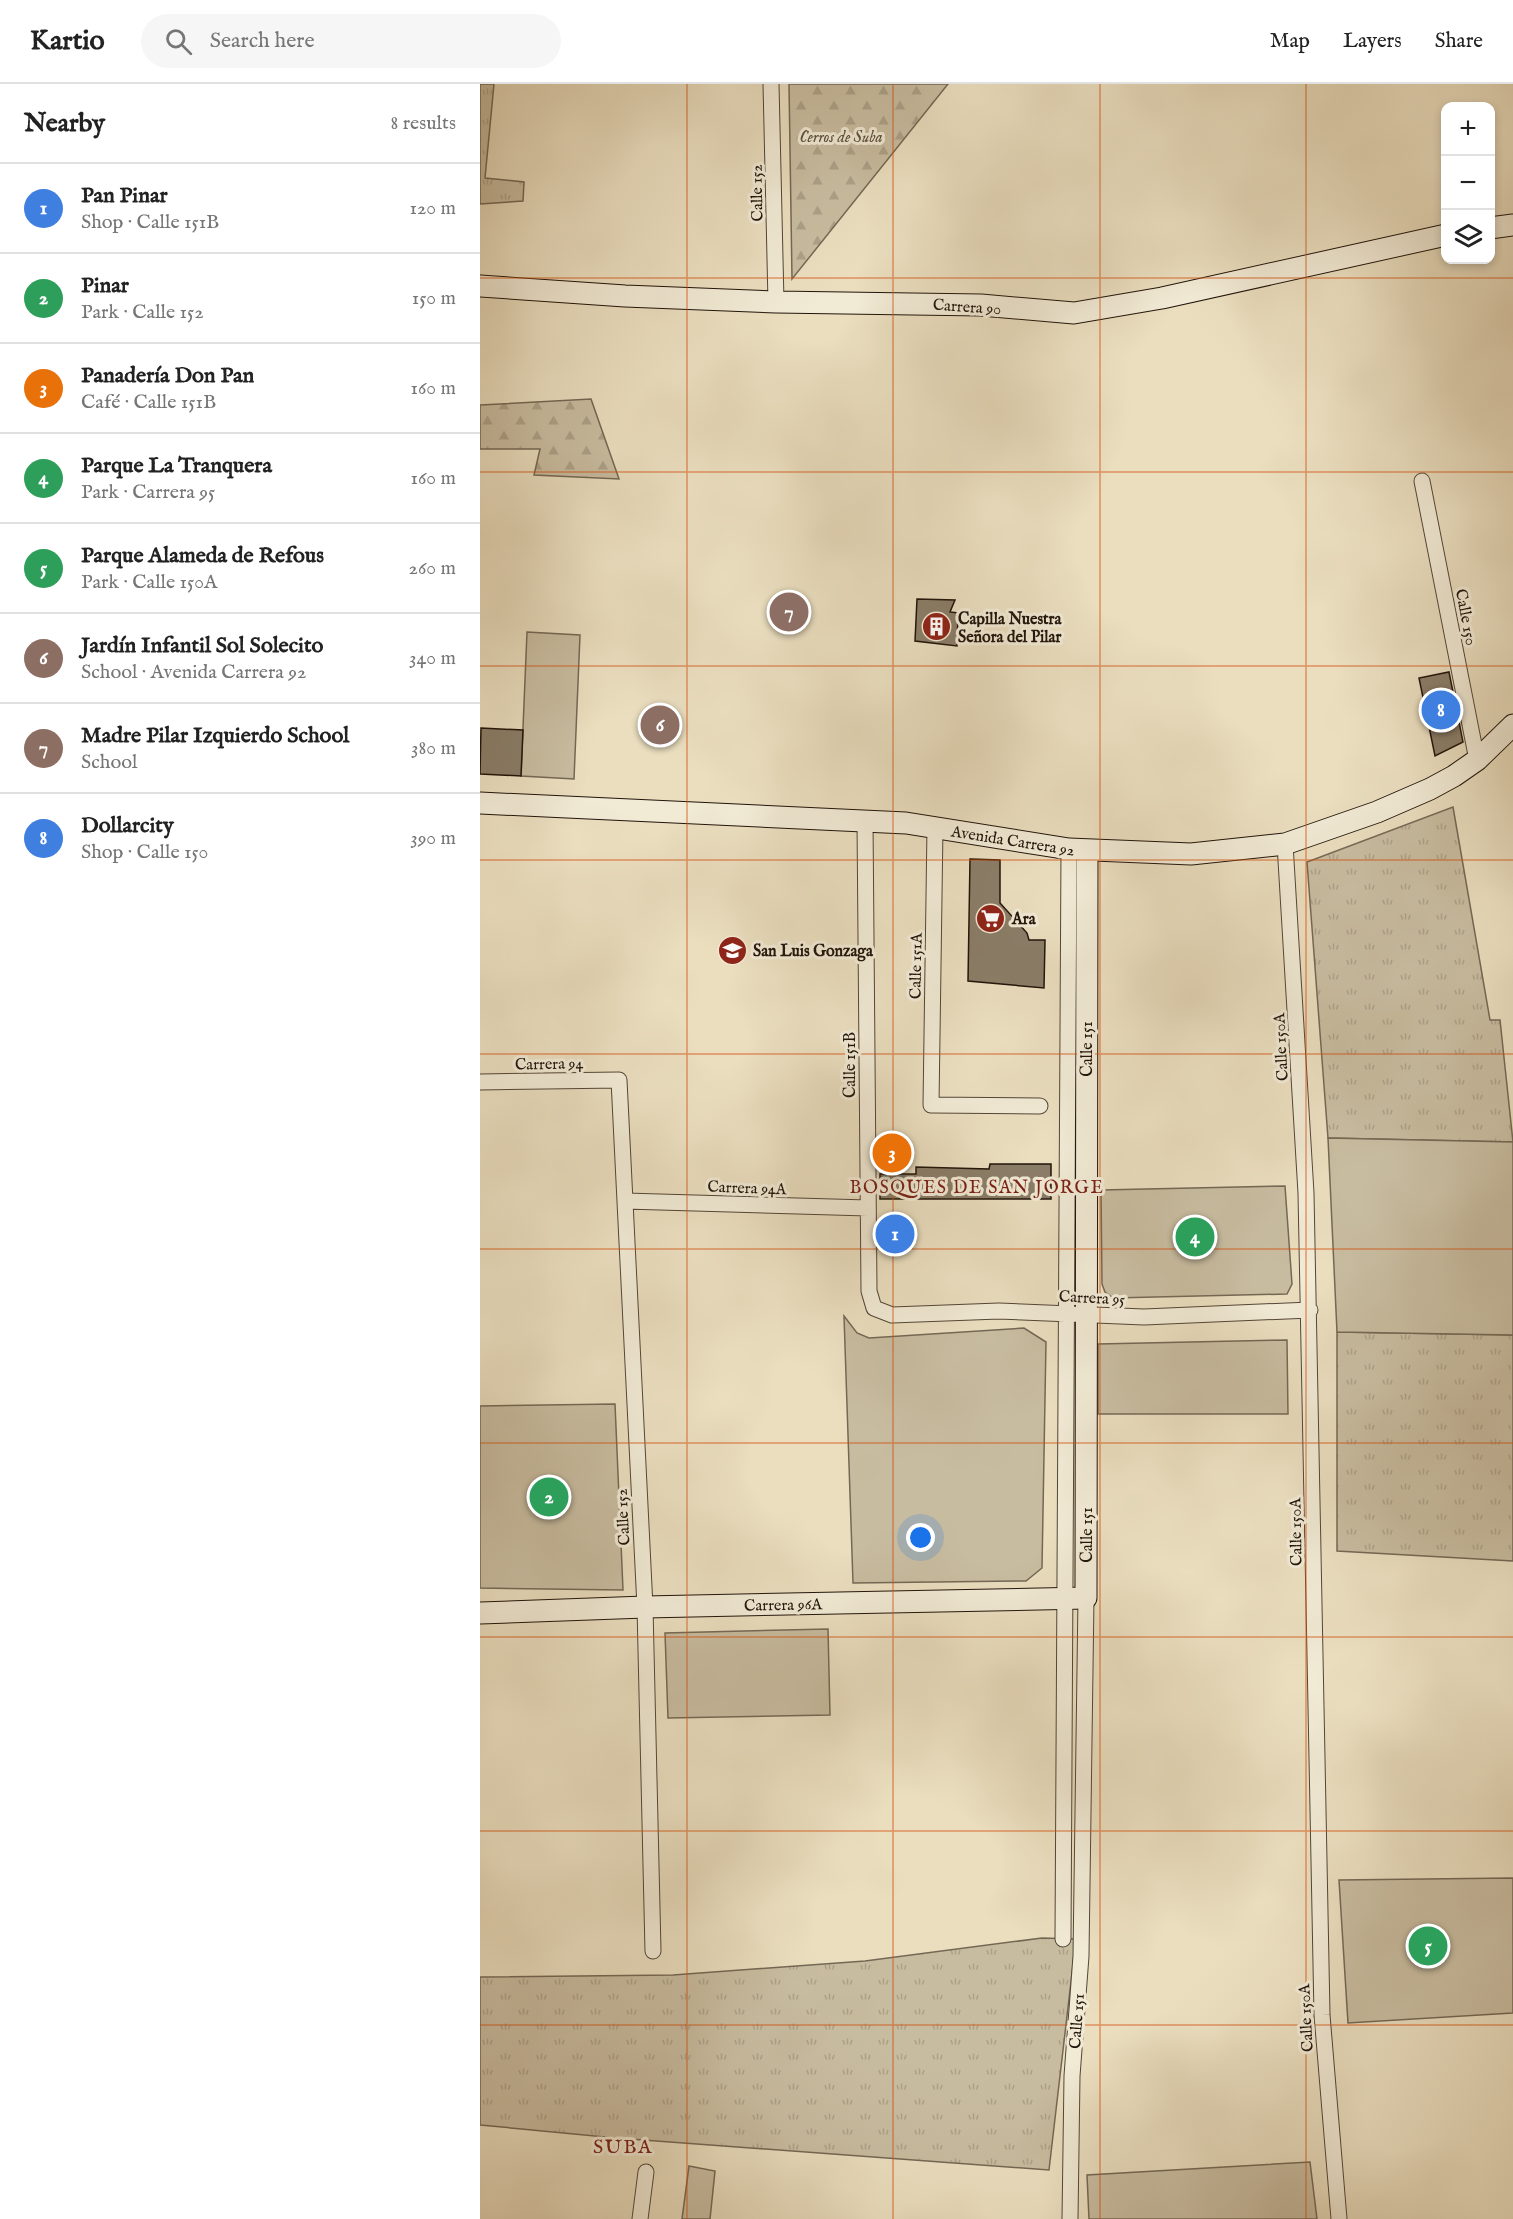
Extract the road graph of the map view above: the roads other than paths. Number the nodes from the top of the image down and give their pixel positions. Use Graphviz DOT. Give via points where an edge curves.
graph roads {
  1 [pos="771,84"];
  2 [pos="1513,225"];
  3 [pos="1495,227"];
  4 [pos="1441,236"];
  5 [pos="480,286"];
  6 [pos="776,302"];
  7 [pos="1422,481"];
  8 [pos="1513,725"];
  9 [pos="1477,760"];
  10 [pos="480,803"];
  11 [pos="865,821"];
  12 [pos="935,827"];
  13 [pos="1285,844"];
  14 [pos="1078,850"];
  15 [pos="619,1080"];
  16 [pos="480,1082"];
  17 [pos="1040,1106"];
  18 [pos="625,1202"];
  19 [pos="868,1208"];
  20 [pos="874,1308"];
  21 [pos="1310,1310"];
  22 [pos="1077,1314"];
  23 [pos="1076,1598"];
  24 [pos="645,1607"];
  25 [pos="480,1613"];
  26 [pos="1063,1939"];
  27 [pos="653,1952"];
  28 [pos="646,2172"];
  29 [pos="640,2219"];
  30 [pos="1070,2219"];
  31 [pos="1340,2219"];
  1 -- 6 [label="street, Calle 152"];
  2 -- 3 [label="street"];
  4 -- 6 [label="street, Carrera 90" via="1074,314 981,305"];
  5 -- 6 [label="street, Carrera 90"];
  7 -- 9 [label="street, Calle 150"];
  8 -- 9 [label="street, Avenida Carrera 92"];
  9 -- 13 [label="street, Avenida Carrera 92" via="1430,789"];
  10 -- 11 [label="street, Avenida Carrera 92"];
  11 -- 12 [label="street, Avenida Carrera 92"];
  11 -- 19 [label="street, Calle 151B"];
  12 -- 14 [label="street, Avenida Carrera 92"];
  12 -- 17 [label="street, Calle 151A" via="931,1105"];
  13 -- 14 [label="street, Avenida Carrera 92" via="1191,854"];
  13 -- 21 [label="street, Calle 150A"];
  14 -- 22 [label="street, Calle 151"];
  15 -- 16 [label="street, Carrera 94"];
  15 -- 18 [label="street, Calle 152"];
  18 -- 19 [label="street, Carrera 94A"];
  18 -- 24 [label="street, Calle 152"];
  19 -- 20 [label="street, Calle 151B" via="869,1291"];
  20 -- 22 [label="street, Carrera 95" via="891,1315 999,1311"];
  21 -- 22 [label="street, Carrera 95" via="1177,1317"];
  21 -- 31 [label="street, Calle 150A" via="1322,2015"];
  22 -- 23 [label="street, Calle 151"];
  23 -- 24 [label="street, Carrera 96A"];
  23 -- 26 [label="street, Calle 151"];
  23 -- 30 [label="street, Calle 151" via="1081,1944 1072,2076"];
  24 -- 25 [label="street, Carrera 96A"];
  24 -- 27 [label="street, Calle 152"];
  28 -- 29 [label="street"];
}
